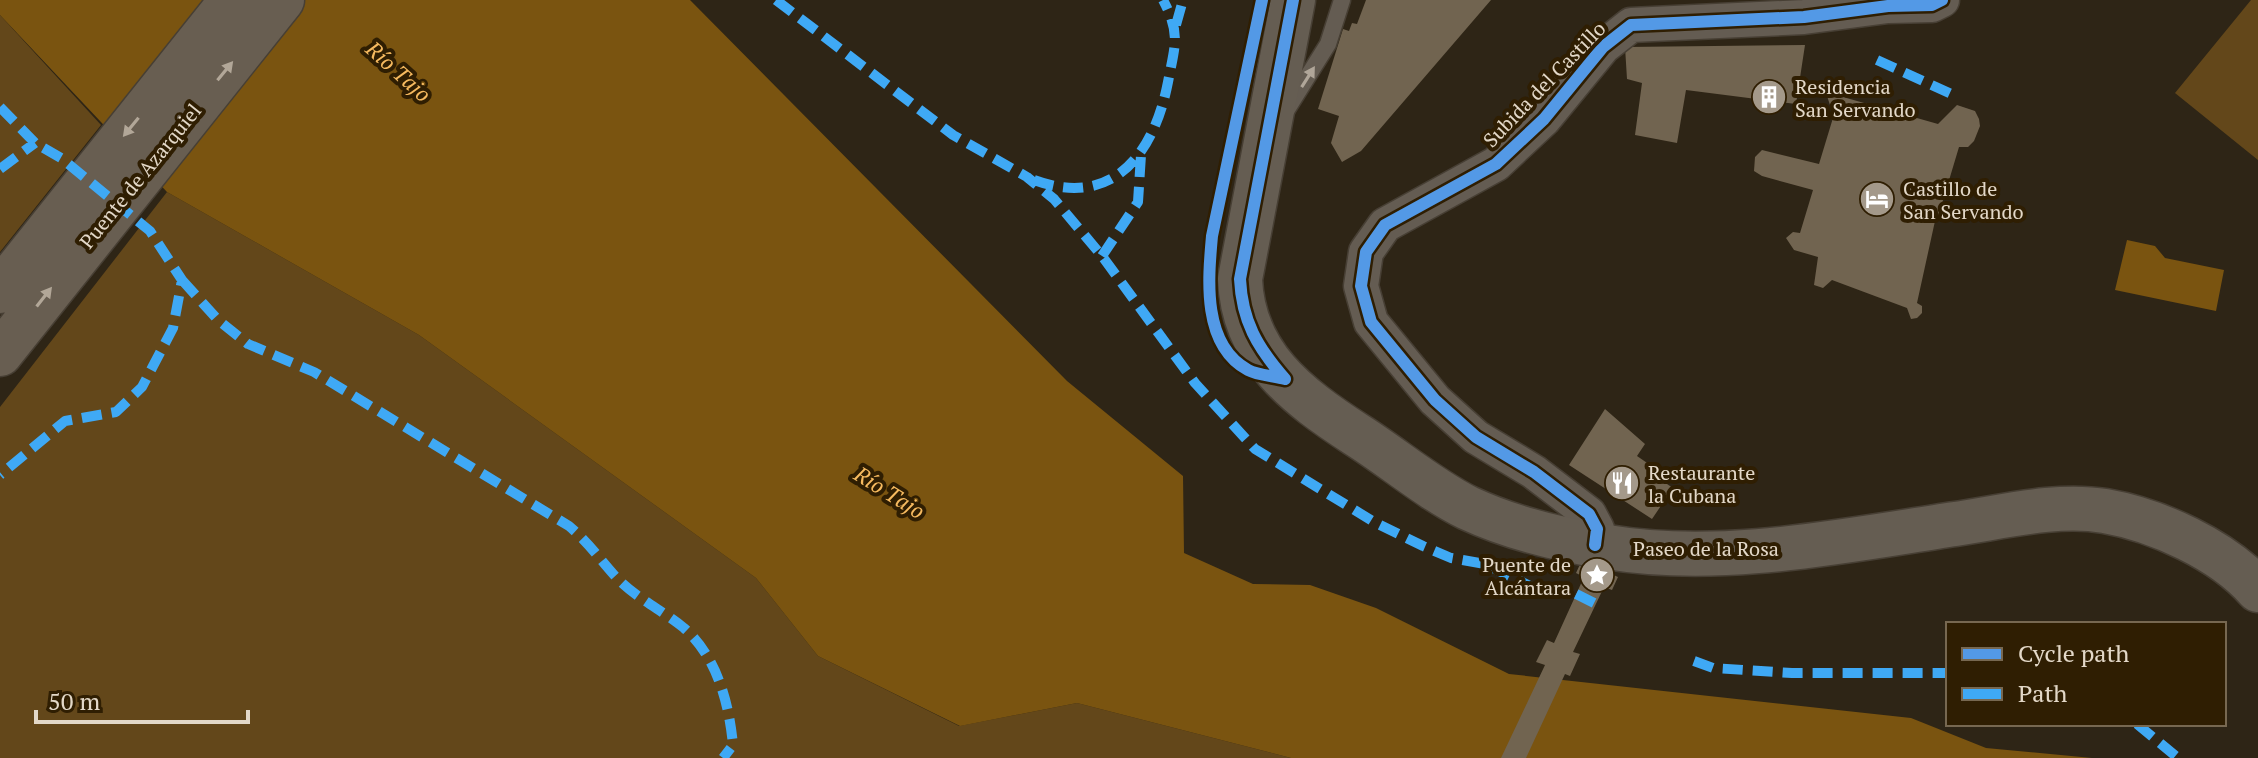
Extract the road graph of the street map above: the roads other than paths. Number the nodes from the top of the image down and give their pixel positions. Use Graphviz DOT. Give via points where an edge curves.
graph roads {
  1 [pos="232,0"];
  2 [pos="282,0"];
  3 [pos="1293,0"];
  4 [pos="1342,0"];
  5 [pos="1934,2"];
  6 [pos="1888,3"];
  7 [pos="1266,143"];
  8 [pos="73,229"];
  9 [pos="0,291"];
  10 [pos="0,354"];
  11 [pos="1595,545"];
  12 [pos="2258,590"];
  1 -- 8 [label="main road, Puente de Azarquiel, one-way"];
  8 -- 2 [label="main road, Puente de Azarquiel, one-way"];
  3 -- 7 [label="main road, Paseo de la Rosa"];
  7 -- 4 [label="lane, one-way" via="1328,44"];
  5 -- 6 [label="street, Subida del Castillo"];
  6 -- 11 [label="street, Subida del Castillo" via="1804,17 1631,25 1603,47 1544,119 1496,164 1385,225 1366,252 1361,286 1371,322 1435,400 1476,437 1589,514 1597,529"];
  7 -- 11 [label="main road, Paseo de la Rosa" via="1240,279 1241,306 1265,356 1316,408 1467,507"];
  8 -- 9 [label="main road, Puente de Azarquiel"];
  10 -- 8 [label="main road, Puente de Azarquiel, one-way"];
  11 -- 12 [label="main road, Paseo de la Rosa" via="1686,552 1799,547 2056,509 2104,511 2147,522 2198,546 2245,575"];
}
